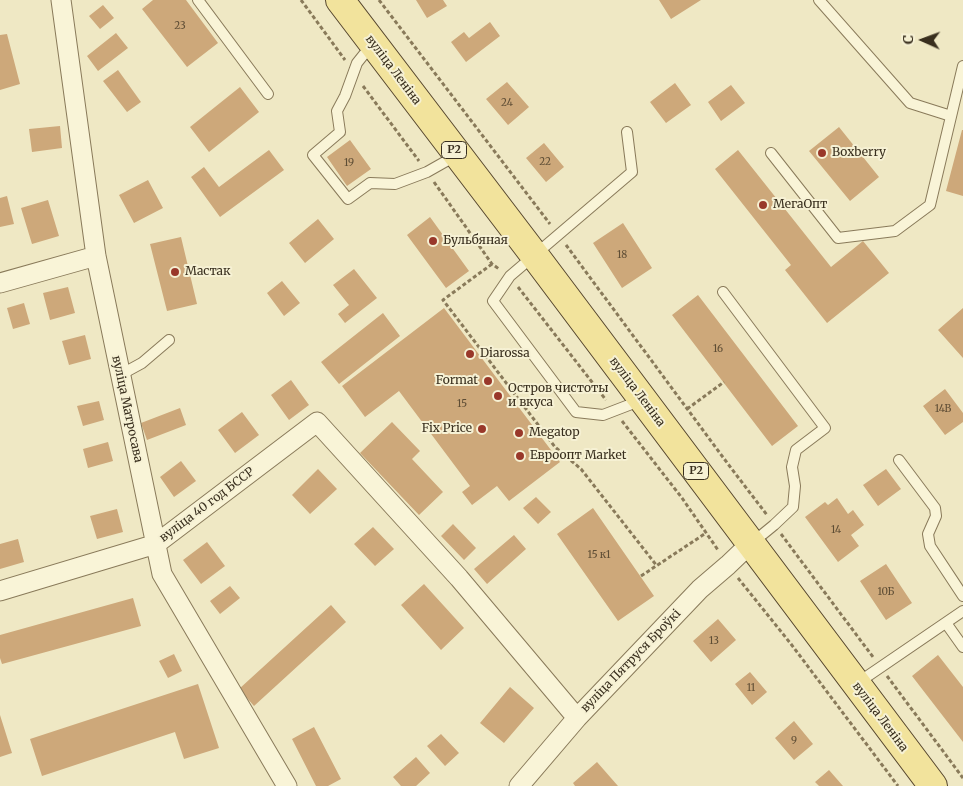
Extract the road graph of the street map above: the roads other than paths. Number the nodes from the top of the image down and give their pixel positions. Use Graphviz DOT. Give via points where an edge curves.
graph roads {
  1 [pos="61,0"];
  2 [pos="198,0"];
  3 [pos="340,0"];
  4 [pos="819,0"];
  5 [pos="374,45"];
  6 [pos="963,66"];
  7 [pos="268,94"];
  8 [pos="951,116"];
  9 [pos="627,132"];
  10 [pos="771,153"];
  11 [pos="458,155"];
  12 [pos="534,255"];
  13 [pos="96,256"];
  14 [pos="0,283"];
  15 [pos="723,292"];
  16 [pos="169,340"];
  17 [pos="120,375"];
  18 [pos="642,399"];
  19 [pos="899,460"];
  20 [pos="751,543"];
  21 [pos="156,544"];
  22 [pos="0,591"];
  23 [pos="963,596"];
  24 [pos="963,611"];
  25 [pos="946,623"];
  26 [pos="963,647"];
  27 [pos="856,685"];
  28 [pos="577,718"];
  29 [pos="287,786"];
  30 [pos="519,786"];
  31 [pos="933,786"];
  1 -- 13 [label="street, вуліца Матросава"];
  2 -- 7 [label="lane"];
  3 -- 5 [label="main road, вуліца Леніна / Р2"];
  4 -- 8 [label="lane" via="910,103"];
  5 -- 11 [label="main road, вуліца Леніна / Р2"];
  5 -- 11 [label="lane" via="357,63 337,111 340,132 313,155 348,199 370,183 395,184"];
  6 -- 8 [label="lane"];
  8 -- 10 [label="lane" via="930,205 896,231 838,238"];
  9 -- 12 [label="lane" via="632,172"];
  11 -- 12 [label="main road, вуліца Леніна / Р2"];
  12 -- 18 [label="main road, вуліца Леніна / Р2"];
  12 -- 18 [label="lane" via="510,276 493,300 576,412 603,415"];
  13 -- 14 [label="street"];
  13 -- 17 [label="street, вуліца Матросава"];
  15 -- 20 [label="lane" via="825,428 796,450 792,467 795,486 793,507"];
  16 -- 17 [label="lane" via="142,363"];
  17 -- 21 [label="street, вуліца Матросава"];
  18 -- 20 [label="main road, вуліца Леніна / Р2"];
  19 -- 23 [label="lane" via="935,508 936,516 928,534 930,546"];
  20 -- 27 [label="main road, вуліца Леніна / Р2"];
  20 -- 28 [label="street, вуліца Пятруся Броўкі" via="700,589"];
  21 -- 22 [label="street, вуліца 40 год БССР"];
  21 -- 28 [label="street, вуліца 40 год БССР" via="317,422 459,578"];
  21 -- 29 [label="street, вуліца Матросава" via="162,574"];
  24 -- 25 [label="lane"];
  25 -- 26 [label="lane"];
  25 -- 27 [label="lane"];
  27 -- 31 [label="main road, вуліца Леніна / Р2"];
  28 -- 30 [label="street, вуліца Пятруся Броўкі"];
}
